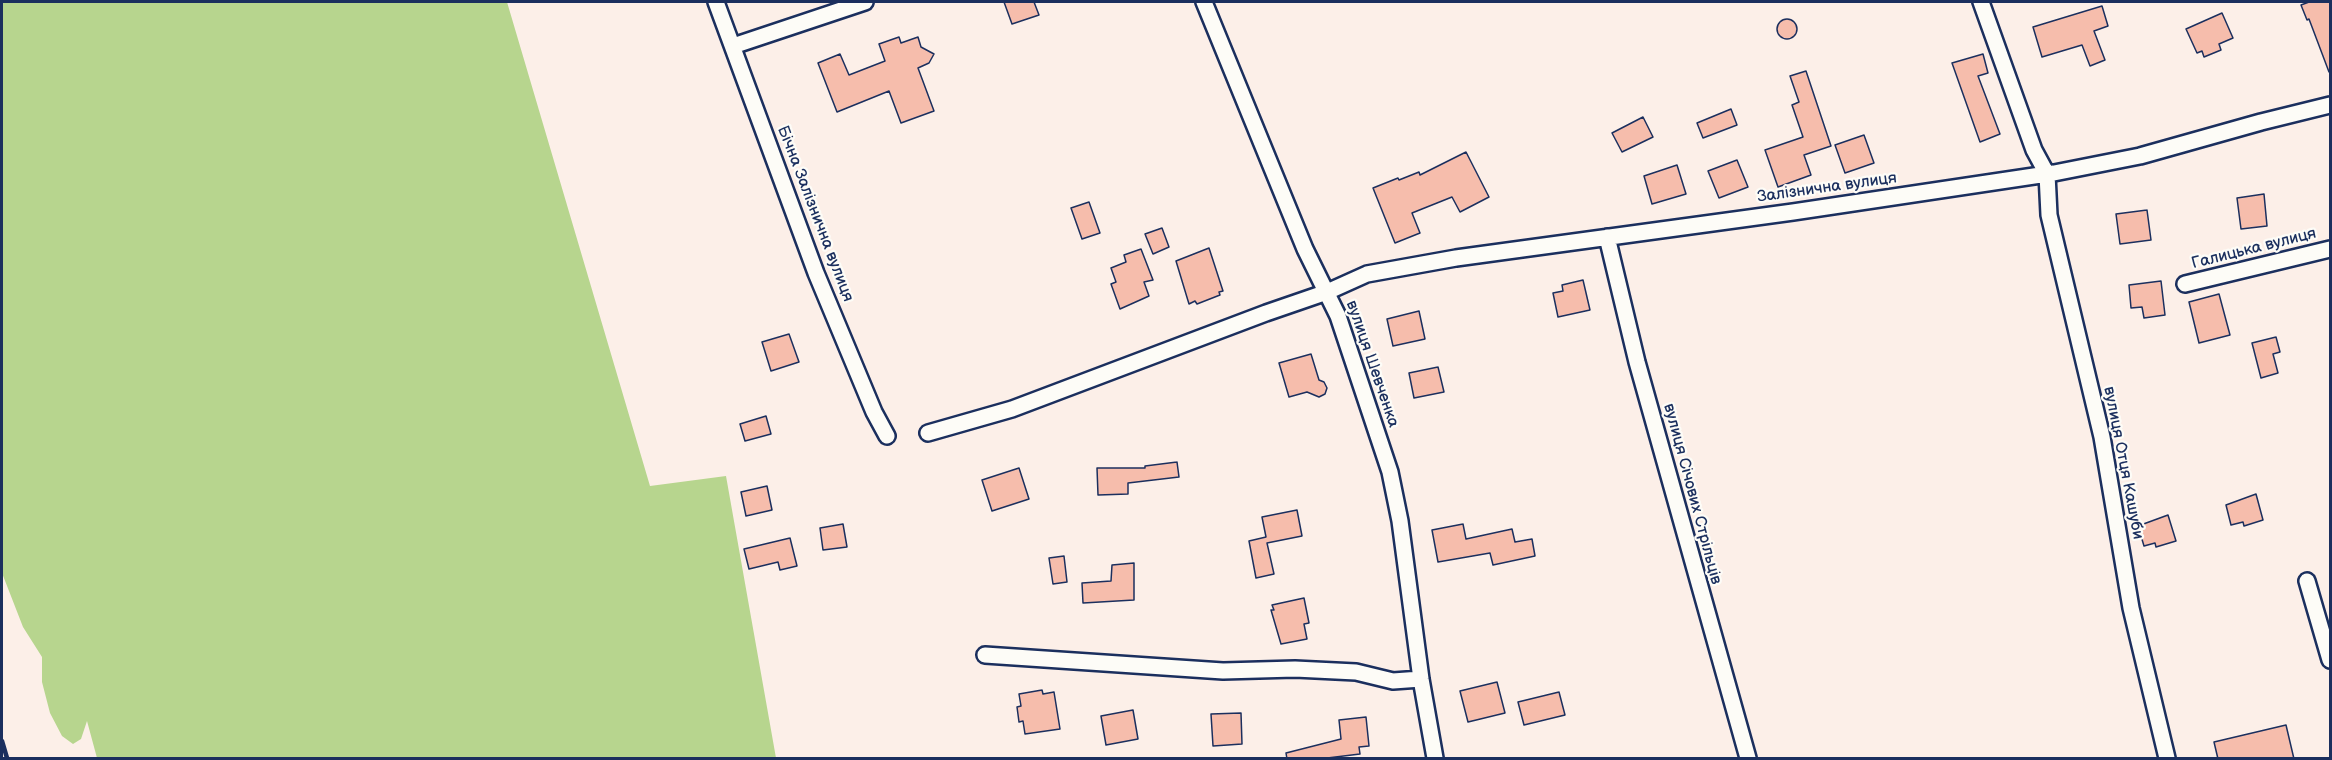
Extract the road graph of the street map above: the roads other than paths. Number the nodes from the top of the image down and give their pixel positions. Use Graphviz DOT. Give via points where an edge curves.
graph roads {
  1 [pos="716,2"];
  2 [pos="865,2"];
  3 [pos="1204,2"];
  4 [pos="1981,2"];
  5 [pos="733,46"];
  6 [pos="2331,105"];
  7 [pos="2047,174"];
  8 [pos="1607,237"];
  9 [pos="2331,249"];
  10 [pos="2185,284"];
  11 [pos="1327,292"];
  12 [pos="927,433"];
  13 [pos="886,436"];
  14 [pos="2307,580"];
  15 [pos="985,655"];
  16 [pos="2331,660"];
  17 [pos="1421,678"];
  18 [pos="1435,759"];
  19 [pos="1748,759"];
  20 [pos="2167,759"];
  1 -- 5 [label="street, Бічна Залізнична вулиця"];
  2 -- 5 [label="street"];
  3 -- 11 [label="street, вулиця Шевченка" via="1305,249"];
  4 -- 7 [label="street" via="2034,150"];
  5 -- 13 [label="street, Бічна Залізнична вулиця" via="816,273"];
  6 -- 7 [label="street, Залізнична вулиця" via="2140,156"];
  7 -- 8 [label="street, Залізнична вулиця"];
  7 -- 20 [label="street, вулиця Отця Кашуби" via="2049,215 2102,437 2131,608"];
  8 -- 11 [label="street, Залізнична вулиця" via="1366,274"];
  8 -- 19 [label="street, вулиця Січових Стрільців" via="1637,362"];
  9 -- 10 [label="street, Галицька вулиця"];
  11 -- 12 [label="street, Залізнична вулиця" via="1012,409"];
  11 -- 17 [label="street, вулиця Шевченка" via="1390,472"];
  14 -- 16 [label="street"];
  15 -- 17 [label="street" via="1223,671 1356,672 1393,681"];
  17 -- 18 [label="street, вулиця Шевченка"];
}
